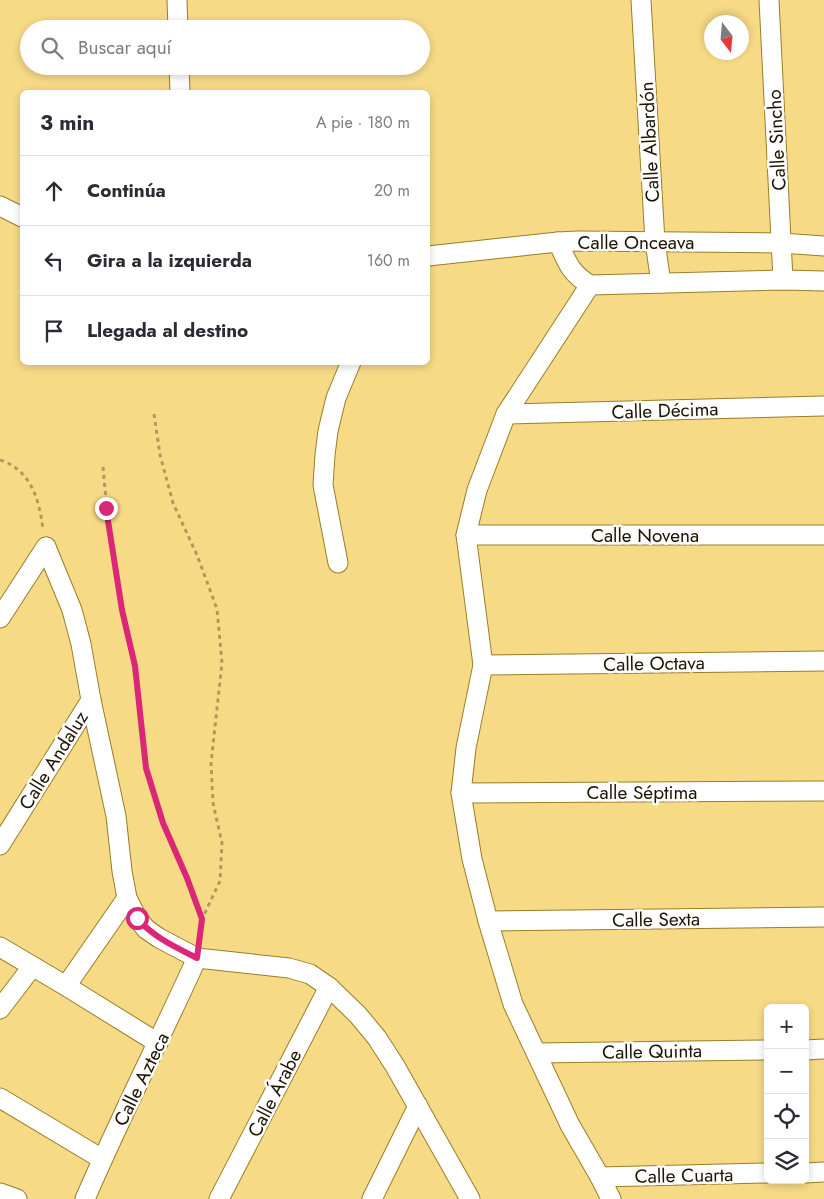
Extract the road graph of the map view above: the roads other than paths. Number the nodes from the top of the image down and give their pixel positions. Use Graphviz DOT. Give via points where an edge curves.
graph roads {
  1 [pos="177,0"];
  2 [pos="641,0"];
  3 [pos="769,0"];
  4 [pos="178,20"];
  5 [pos="179,75"];
  6 [pos="180,90"];
  7 [pos="0,206"];
  8 [pos="20,216"];
  9 [pos="558,242"];
  10 [pos="655,242"];
  11 [pos="781,242"];
  12 [pos="824,246"];
  13 [pos="430,256"];
  14 [pos="783,280"];
  15 [pos="824,281"];
  16 [pos="660,283"];
  17 [pos="590,285"];
  18 [pos="350,365"];
  19 [pos="824,406"];
  20 [pos="506,414"];
  21 [pos="824,534"];
  22 [pos="466,535"];
  23 [pos="338,563"];
  24 [pos="0,618"];
  25 [pos="824,661"];
  26 [pos="483,665"];
  27 [pos="91,700"];
  28 [pos="824,791"];
  29 [pos="461,793"];
  30 [pos="0,845"];
  31 [pos="127,898"];
  32 [pos="824,918"];
  33 [pos="488,920"];
  34 [pos="0,947"];
  35 [pos="197,958"];
  36 [pos="32,967"];
  37 [pos="66,986"];
  38 [pos="329,987"];
  39 [pos="0,1010"];
  40 [pos="158,1043"];
  41 [pos="824,1049"];
  42 [pos="764,1050"];
  43 [pos="809,1050"];
  44 [pos="537,1053"];
  45 [pos="0,1098"];
  46 [pos="418,1106"];
  47 [pos="102,1159"];
  48 [pos="824,1172"];
  49 [pos="764,1173"];
  50 [pos="809,1173"];
  51 [pos="600,1177"];
  52 [pos="0,1193"];
  53 [pos="17,1199"];
  54 [pos="85,1199"];
  55 [pos="219,1199"];
  56 [pos="372,1199"];
  57 [pos="470,1199"];
  58 [pos="611,1199"];
  1 -- 4 [label="street"];
  2 -- 10 [label="street, Calle Albardón"];
  3 -- 11 [label="street, Calle Sincho"];
  5 -- 6 [label="street"];
  7 -- 8 [label="street"];
  9 -- 10 [label="street, Calle Onceava"];
  9 -- 13 [label="street"];
  9 -- 17 [label="street, Calle Onceava" via="569,267"];
  10 -- 11 [label="street, Calle Onceava"];
  10 -- 16 [label="street, Calle Albardón"];
  11 -- 12 [label="street, Calle Onceava"];
  11 -- 14 [label="street, Calle Sincho"];
  14 -- 15 [label="street"];
  14 -- 16 [label="street"];
  16 -- 17 [label="street"];
  17 -- 20 [label="street"];
  18 -- 23 [label="street" via="336,398 328,431 323,485"];
  19 -- 20 [label="street, Calle Décima"];
  20 -- 22 [label="street" via="477,490"];
  21 -- 22 [label="street, Calle Novena"];
  22 -- 26 [label="street"];
  24 -- 27 [label="street" via="46,547 72,610"];
  25 -- 26 [label="street, Calle Octava"];
  26 -- 29 [label="street" via="466,748"];
  27 -- 30 [label="street, Calle Andaluz"];
  27 -- 31 [label="street" via="116,816"];
  28 -- 29 [label="street, Calle Séptima"];
  29 -- 33 [label="street" via="472,859"];
  31 -- 35 [label="street" via="146,929"];
  31 -- 37 [label="street"];
  32 -- 33 [label="street, Calle Sexta"];
  33 -- 44 [label="street" via="513,1004"];
  34 -- 36 [label="street"];
  35 -- 38 [label="street" via="289,968 310,974"];
  35 -- 40 [label="street, Calle Azteca"];
  36 -- 37 [label="street"];
  36 -- 39 [label="street"];
  37 -- 40 [label="street"];
  38 -- 46 [label="street" via="377,1038"];
  38 -- 55 [label="street, Calle Árabe"];
  40 -- 47 [label="street, Calle Azteca"];
  41 -- 43 [label="street"];
  42 -- 44 [label="street, Calle Quinta"];
  44 -- 51 [label="street" via="570,1125"];
  45 -- 47 [label="street"];
  46 -- 56 [label="street"];
  46 -- 57 [label="street"];
  47 -- 54 [label="street, Calle Azteca"];
  48 -- 50 [label="street"];
  49 -- 51 [label="street, Calle Cuarta"];
  51 -- 58 [label="street"];
  52 -- 53 [label="street"];
}
